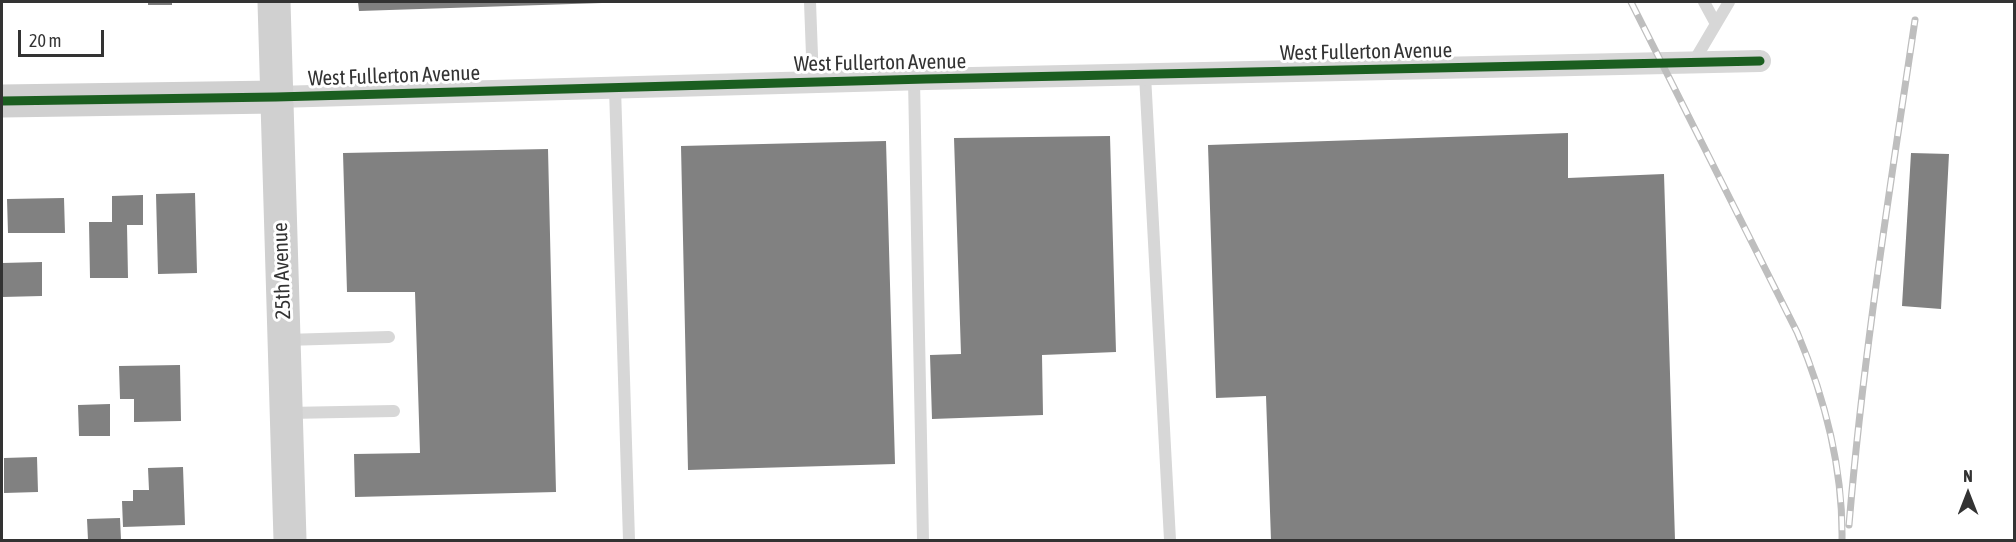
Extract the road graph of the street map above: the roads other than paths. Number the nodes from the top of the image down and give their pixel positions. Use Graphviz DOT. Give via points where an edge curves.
graph roads {
  1 [pos="274,2"];
  2 [pos="810,2"];
  3 [pos="1704,2"];
  4 [pos="1729,2"];
  5 [pos="1716,24"];
  6 [pos="1760,61"];
  7 [pos="1693,63"];
  8 [pos="1145,75"];
  9 [pos="914,80"];
  10 [pos="813,82"];
  11 [pos="615,88"];
  12 [pos="276,97"];
  13 [pos="2,101"];
  14 [pos="389,337"];
  15 [pos="284,340"];
  16 [pos="394,411"];
  17 [pos="286,413"];
  18 [pos="290,540"];
  19 [pos="629,540"];
  20 [pos="923,540"];
  21 [pos="1170,540"];
  1 -- 12 [label="main road, 25th Avenue"];
  2 -- 10 [label="lane"];
  3 -- 5 [label="lane"];
  4 -- 5 [label="lane"];
  5 -- 7 [label="lane"];
  6 -- 7 [label="street, West Fullerton Avenue"];
  7 -- 8 [label="street, West Fullerton Avenue"];
  8 -- 9 [label="street, West Fullerton Avenue"];
  8 -- 21 [label="lane"];
  9 -- 10 [label="street, West Fullerton Avenue"];
  9 -- 20 [label="lane"];
  10 -- 11 [label="street, West Fullerton Avenue"];
  11 -- 12 [label="street, West Fullerton Avenue"];
  11 -- 19 [label="lane"];
  12 -- 13 [label="main road, West Fullerton Avenue"];
  12 -- 15 [label="main road, 25th Avenue"];
  14 -- 15 [label="lane"];
  15 -- 17 [label="main road, 25th Avenue"];
  16 -- 17 [label="lane"];
  17 -- 18 [label="main road, 25th Avenue"];
}
